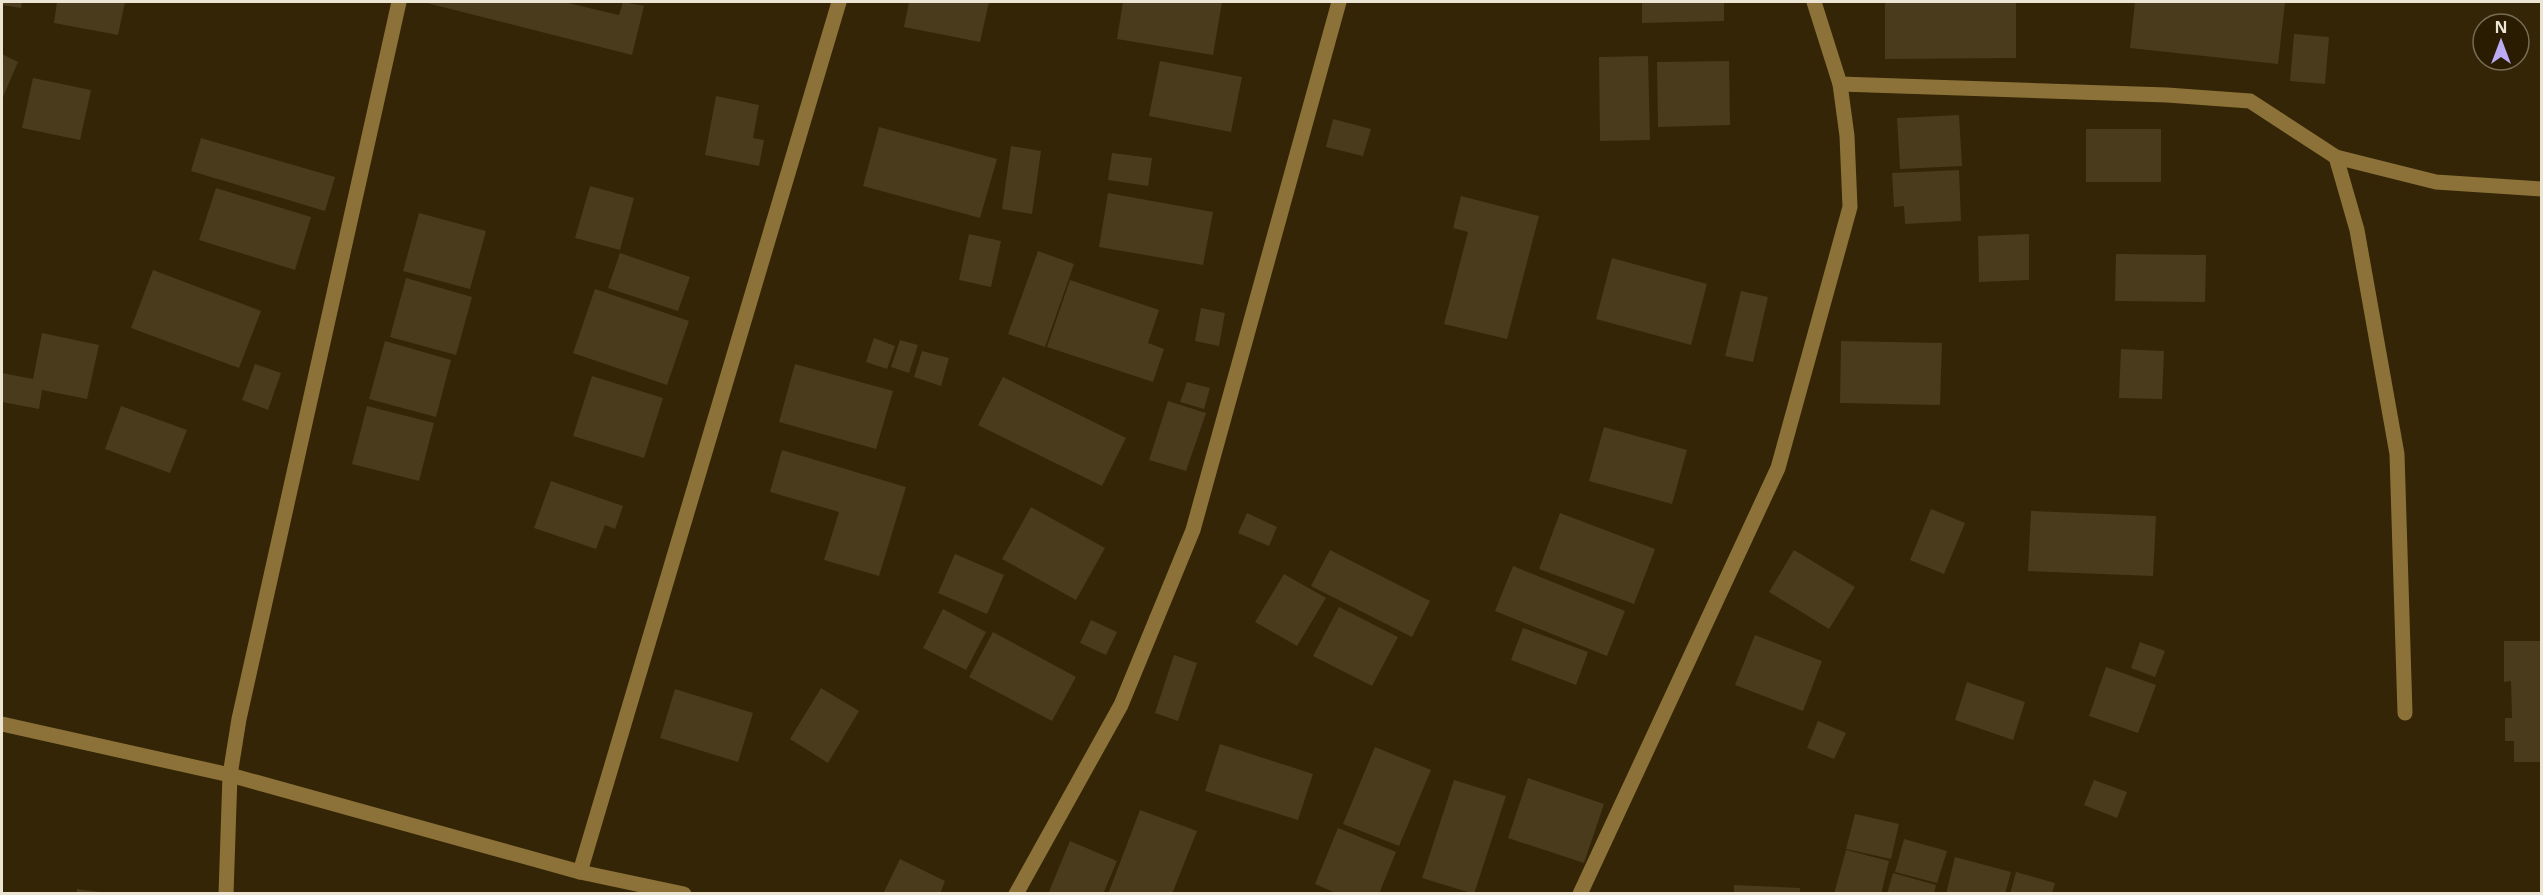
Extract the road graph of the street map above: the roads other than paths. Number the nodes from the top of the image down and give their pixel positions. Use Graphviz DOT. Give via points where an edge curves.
graph roads {
  1 [pos="399,2"];
  2 [pos="839,2"];
  3 [pos="1339,2"];
  4 [pos="1815,2"];
  5 [pos="1840,84"];
  6 [pos="2336,157"];
  7 [pos="2541,189"];
  8 [pos="2405,713"];
  9 [pos="2,724"];
  10 [pos="230,775"];
  11 [pos="580,872"];
  12 [pos="226,894"];
  13 [pos="684,894"];
  14 [pos="1016,894"];
  15 [pos="1580,894"];
  1 -- 10 [label="street" via="239,719"];
  2 -- 11 [label="street"];
  3 -- 14 [label="street" via="1193,530 1121,705"];
  4 -- 5 [label="street"];
  5 -- 6 [label="street" via="2250,101"];
  5 -- 15 [label="street" via="1850,207 1778,468"];
  6 -- 7 [label="street" via="2436,182"];
  6 -- 8 [label="street" via="2356,230 2397,454"];
  9 -- 10 [label="street"];
  10 -- 11 [label="street"];
  10 -- 12 [label="street"];
  11 -- 13 [label="street"];
}
